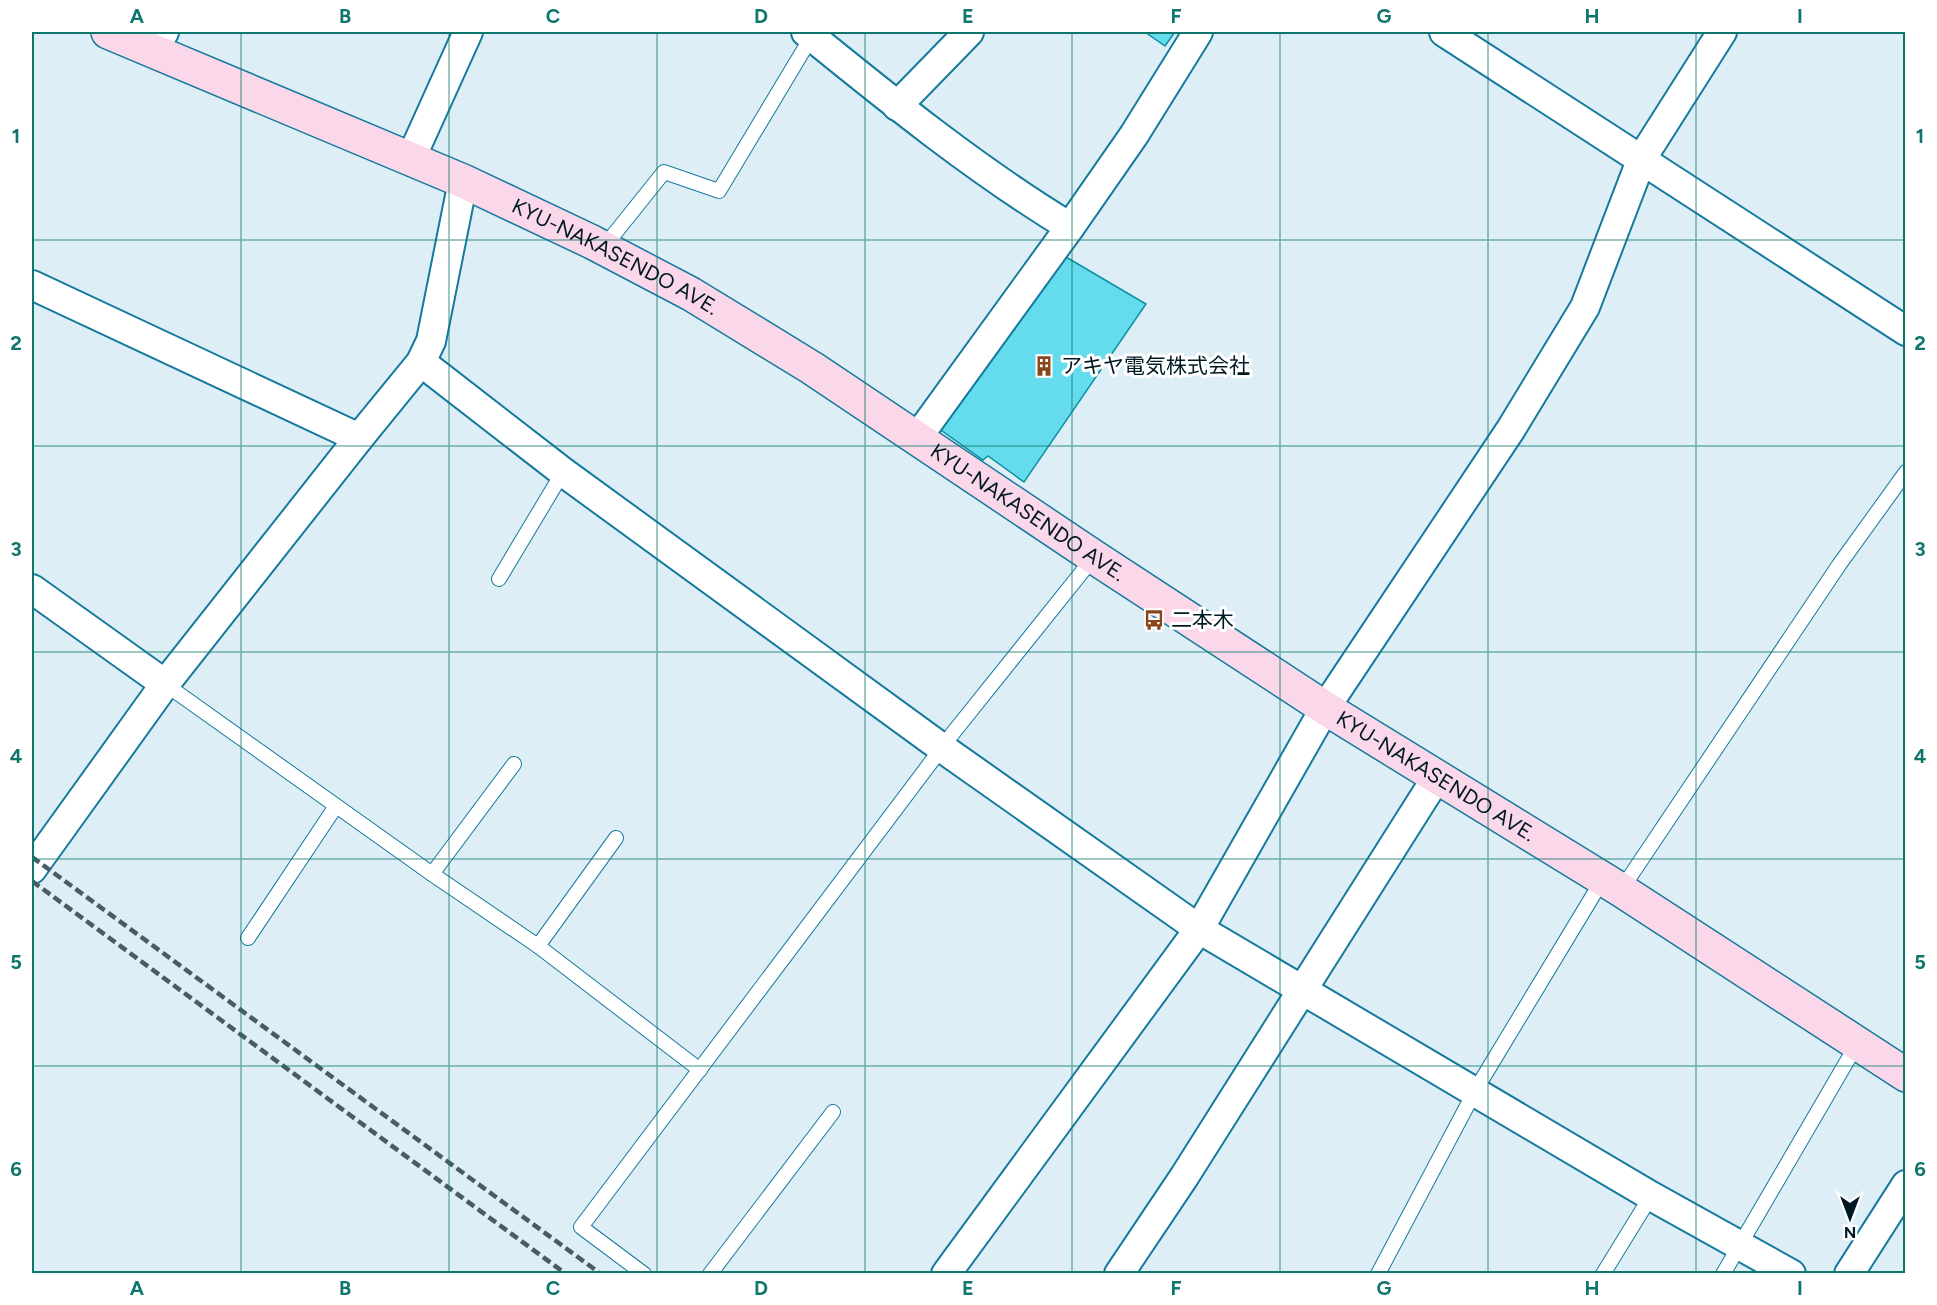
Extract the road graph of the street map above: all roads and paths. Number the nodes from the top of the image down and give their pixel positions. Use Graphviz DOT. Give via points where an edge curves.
graph roads {
  1 [pos="108,32"];
  2 [pos="468,32"];
  3 [pos="969,32"];
  4 [pos="1198,32"];
  5 [pos="1444,32"];
  6 [pos="1722,32"];
  7 [pos="809,34"];
  8 [pos="159,41"];
  9 [pos="897,106"];
  10 [pos="411,158"];
  11 [pos="1642,158"];
  12 [pos="463,181"];
  13 [pos="1070,227"];
  14 [pos="603,248"];
  15 [pos="32,285"];
  16 [pos="1905,331"];
  17 [pos="421,362"];
  18 [pos="359,438"];
  19 [pos="917,438"];
  20 [pos="563,472"];
  21 [pos="1905,472"];
  22 [pos="1094,557"];
  23 [pos="499,579"];
  24 [pos="32,589"];
  25 [pos="165,684"];
  26 [pos="1325,708"];
  27 [pos="942,748"];
  28 [pos="514,764"];
  29 [pos="1437,777"];
  30 [pos="336,806"];
  31 [pos="616,838"];
  32 [pos="32,869"];
  33 [pos="432,874"];
  34 [pos="1612,885"];
  35 [pos="1199,929"];
  36 [pos="248,938"];
  37 [pos="538,946"];
  38 [pos="1303,990"];
  39 [pos="1857,1044"];
  40 [pos="700,1070"];
  41 [pos="1905,1075"];
  42 [pos="1475,1091"];
  43 [pos="833,1112"];
  44 [pos="1905,1185"];
  45 [pos="1651,1196"];
  46 [pos="1740,1247"];
  47 [pos="644,1274"];
  48 [pos="710,1274"];
  49 [pos="946,1274"];
  50 [pos="1119,1274"];
  51 [pos="1378,1274"];
  52 [pos="1604,1274"];
  53 [pos="1723,1274"];
  54 [pos="1791,1274"];
  55 [pos="1849,1274"];
  1 -- 8 [label="main road, KYU-NAKASENDO AVE."];
  2 -- 10 [label="street"];
  3 -- 9 [label="street"];
  4 -- 13 [label="street" via="1134,135"];
  5 -- 11 [label="street"];
  6 -- 11 [label="street"];
  7 -- 9 [label="street"];
  7 -- 14 [label="lane" via="719,191 664,172"];
  8 -- 10 [label="main road, KYU-NAKASENDO AVE."];
  9 -- 13 [label="street" via="1020,197"];
  10 -- 12 [label="main road, KYU-NAKASENDO AVE."];
  11 -- 16 [label="street"];
  11 -- 26 [label="street" via="1586,307"];
  12 -- 14 [label="main road, KYU-NAKASENDO AVE."];
  12 -- 17 [label="street" via="432,341"];
  13 -- 19 [label="street"];
  14 -- 19 [label="main road, KYU-NAKASENDO AVE." via="691,294"];
  15 -- 18 [label="street"];
  17 -- 18 [label="street"];
  17 -- 20 [label="street"];
  18 -- 25 [label="street"];
  19 -- 22 [label="main road, KYU-NAKASENDO AVE."];
  20 -- 23 [label="lane"];
  20 -- 27 [label="street"];
  21 -- 34 [label="lane"];
  22 -- 26 [label="main road, KYU-NAKASENDO AVE."];
  22 -- 27 [label="lane"];
  24 -- 25 [label="street"];
  25 -- 30 [label="lane"];
  25 -- 32 [label="street"];
  26 -- 29 [label="main road, KYU-NAKASENDO AVE."];
  26 -- 35 [label="street"];
  27 -- 35 [label="street"];
  27 -- 40 [label="lane"];
  28 -- 33 [label="lane"];
  29 -- 34 [label="main road, KYU-NAKASENDO AVE."];
  29 -- 38 [label="street"];
  30 -- 33 [label="lane"];
  30 -- 36 [label="lane"];
  31 -- 37 [label="lane"];
  33 -- 37 [label="lane"];
  34 -- 39 [label="main road, KYU-NAKASENDO AVE."];
  34 -- 42 [label="lane"];
  35 -- 38 [label="street"];
  35 -- 49 [label="street"];
  37 -- 40 [label="lane"];
  38 -- 42 [label="street"];
  38 -- 50 [label="street"];
  39 -- 41 [label="main road, KYU-NAKASENDO AVE."];
  39 -- 46 [label="lane"];
  40 -- 47 [label="lane" via="581,1227"];
  42 -- 45 [label="street"];
  42 -- 51 [label="lane"];
  43 -- 48 [label="lane"];
  44 -- 55 [label="street"];
  45 -- 46 [label="street"];
  45 -- 52 [label="lane"];
  46 -- 53 [label="lane"];
  46 -- 54 [label="street"];
}
